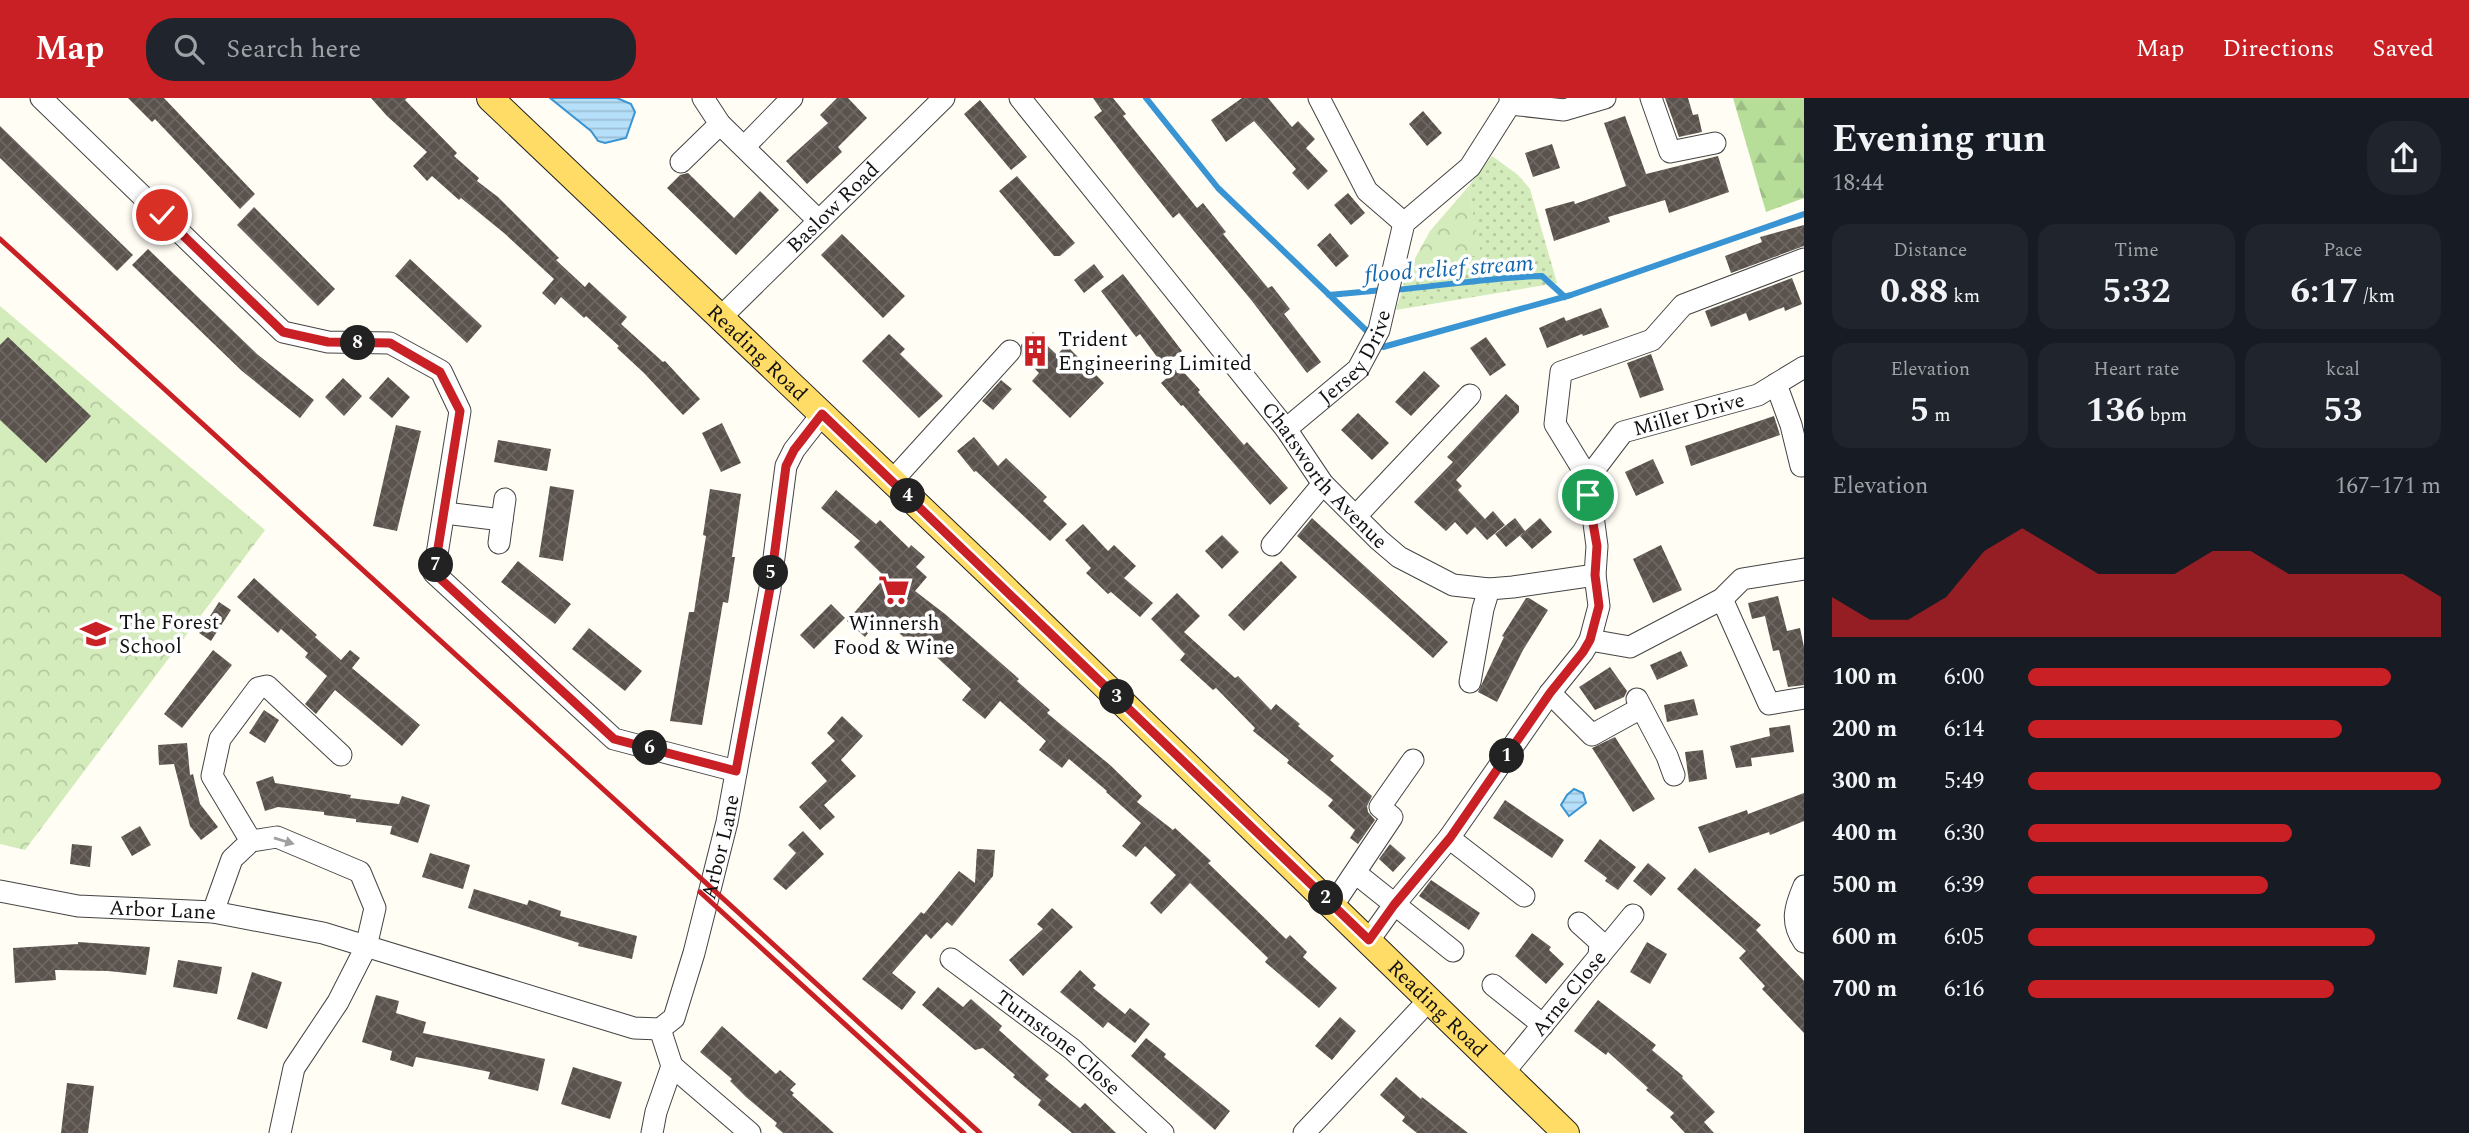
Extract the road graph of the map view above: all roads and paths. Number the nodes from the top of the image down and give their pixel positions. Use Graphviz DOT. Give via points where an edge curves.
graph roads {
  1 [pos="41,98"];
  2 [pos="490,98"];
  3 [pos="704,98"];
  4 [pos="792,98"];
  5 [pos="944,98"];
  6 [pos="1020,98"];
  7 [pos="1319,98"];
  8 [pos="1605,98"];
  9 [pos="1651,98"];
  10 [pos="1510,101"];
  11 [pos="720,124"];
  12 [pos="1715,143"];
  13 [pos="744,147"];
  14 [pos="681,162"];
  15 [pos="818,220"];
  16 [pos="1404,223"];
  17 [pos="1804,260"];
  18 [pos="720,318"];
  19 [pos="1010,351"];
  20 [pos="1804,368"];
  21 [pos="1776,384"];
  22 [pos="1470,396"];
  23 [pos="822,414"];
  24 [pos="1286,429"];
  25 [pos="1801,466"];
  26 [pos="1588,478"];
  27 [pos="892,481"];
  28 [pos="1323,484"];
  29 [pos="445,513"];
  30 [pos="1356,516"];
  31 [pos="499,542"];
  32 [pos="1272,545"];
  33 [pos="1804,569"];
  34 [pos="1595,575"];
  35 [pos="1489,589"];
  36 [pos="1722,599"];
  37 [pos="1590,640"];
  38 [pos="1470,682"];
  39 [pos="1550,693"];
  40 [pos="1804,698"];
  41 [pos="341,755"];
  42 [pos="1413,760"];
  43 [pos="736,771"];
  44 [pos="1674,775"];
  45 [pos="1450,838"];
  46 [pos="251,841"];
  47 [pos="1363,879"];
  48 [pos="1804,886"];
  49 [pos="0,891"];
  50 [pos="1524,896"];
  51 [pos="1333,905"];
  52 [pos="1394,905"];
  53 [pos="212,912"];
  54 [pos="1633,915"];
  55 [pos="1579,923"];
  56 [pos="1369,940"];
  57 [pos="1804,942"];
  58 [pos="366,947"];
  59 [pos="1454,951"];
  60 [pos="1599,957"];
  61 [pos="951,959"];
  62 [pos="1493,985"];
  63 [pos="1430,999"];
  64 [pos="1543,1026"];
  65 [pos="660,1029"];
  66 [pos="672,1066"];
  67 [pos="1504,1072"];
  68 [pos="280,1133"];
  69 [pos="652,1133"];
  70 [pos="750,1133"];
  71 [pos="1163,1133"];
  72 [pos="1304,1133"];
  73 [pos="1566,1133"];
  1 -- 29 [label="street" via="283,332 328,342 390,343 440,372 460,411"];
  2 -- 18 [label="main road, Reading Road"];
  3 -- 11 [label="street"];
  4 -- 13 [label="street"];
  5 -- 15 [label="street, Baslow Road"];
  6 -- 24 [label="street, Chatsworth Avenue"];
  7 -- 16 [label="street" via="1367,191"];
  8 -- 10 [label="street" via="1564,110"];
  9 -- 12 [label="street" via="1670,152"];
  10 -- 16 [label="street" via="1470,167"];
  11 -- 13 [label="street"];
  11 -- 14 [label="street"];
  13 -- 15 [label="street"];
  15 -- 18 [label="street, Baslow Road"];
  16 -- 24 [label="street, Jersey Drive" via="1379,330 1359,369"];
  17 -- 26 [label="street" via="1683,305 1652,340 1561,372 1555,424"];
  18 -- 23 [label="main road, Reading Road"];
  19 -- 27 [label="street"];
  20 -- 21 [label="street, Miller Drive"];
  21 -- 25 [label="street"];
  21 -- 26 [label="street, Miller Drive" via="1758,395 1623,432"];
  22 -- 30 [label="street"];
  23 -- 27 [label="main road, Reading Road"];
  23 -- 43 [label="street, Arbor Lane" via="786,466 770,588"];
  24 -- 28 [label="street, Chatsworth Avenue"];
  26 -- 34 [label="street" via="1597,546"];
  27 -- 51 [label="main road, Reading Road"];
  28 -- 30 [label="street, Chatsworth Avenue"];
  28 -- 32 [label="street"];
  29 -- 31 [label="street" via="503,510"];
  29 -- 43 [label="street" via="434,573 614,739"];
  30 -- 35 [label="street, Chatsworth Avenue" via="1399,557 1452,584"];
  33 -- 36 [label="street" via="1742,579"];
  34 -- 35 [label="street, Chatsworth Avenue"];
  34 -- 37 [label="street" via="1599,606"];
  35 -- 38 [label="street"];
  36 -- 37 [label="street" via="1630,647"];
  36 -- 40 [label="street" via="1769,704"];
  37 -- 39 [label="street"];
  39 -- 44 [label="street" via="1592,735 1639,704"];
  39 -- 45 [label="street"];
  41 -- 46 [label="street" via="267,686 258,688 220,738 212,776"];
  42 -- 51 [label="street" via="1380,807 1392,817"];
  43 -- 65 [label="street, Arbor Lane" via="694,953 674,1018"];
  45 -- 50 [label="street"];
  45 -- 52 [label="street"];
  46 -- 53 [label="street" via="232,859"];
  46 -- 58 [label="street, one-way" via="277,837 360,872 375,908"];
  47 -- 52 [label="street"];
  48 -- 57 [label="street" via="1795,909 1795,930"];
  49 -- 53 [label="street, Arbor Lane" via="78,906"];
  51 -- 56 [label="main road, Reading Road"];
  52 -- 56 [label="street"];
  52 -- 59 [label="street"];
  53 -- 58 [label="street, Arbor Lane" via="323,933"];
  54 -- 60 [label="street, Arne Close"];
  55 -- 60 [label="street" via="1600,942"];
  56 -- 63 [label="main road, Reading Road"];
  58 -- 65 [label="street, Arbor Lane" via="634,1028"];
  58 -- 68 [label="street" via="338,1002 294,1068"];
  60 -- 64 [label="street, Arne Close"];
  61 -- 71 [label="street, Turnstone Close" via="1072,1049"];
  62 -- 64 [label="street"];
  63 -- 67 [label="main road, Reading Road"];
  63 -- 72 [label="street"];
  64 -- 67 [label="street, Arne Close"];
  65 -- 66 [label="street"];
  66 -- 69 [label="street"];
  66 -- 70 [label="street"];
  67 -- 73 [label="main road, Reading Road"];
}
